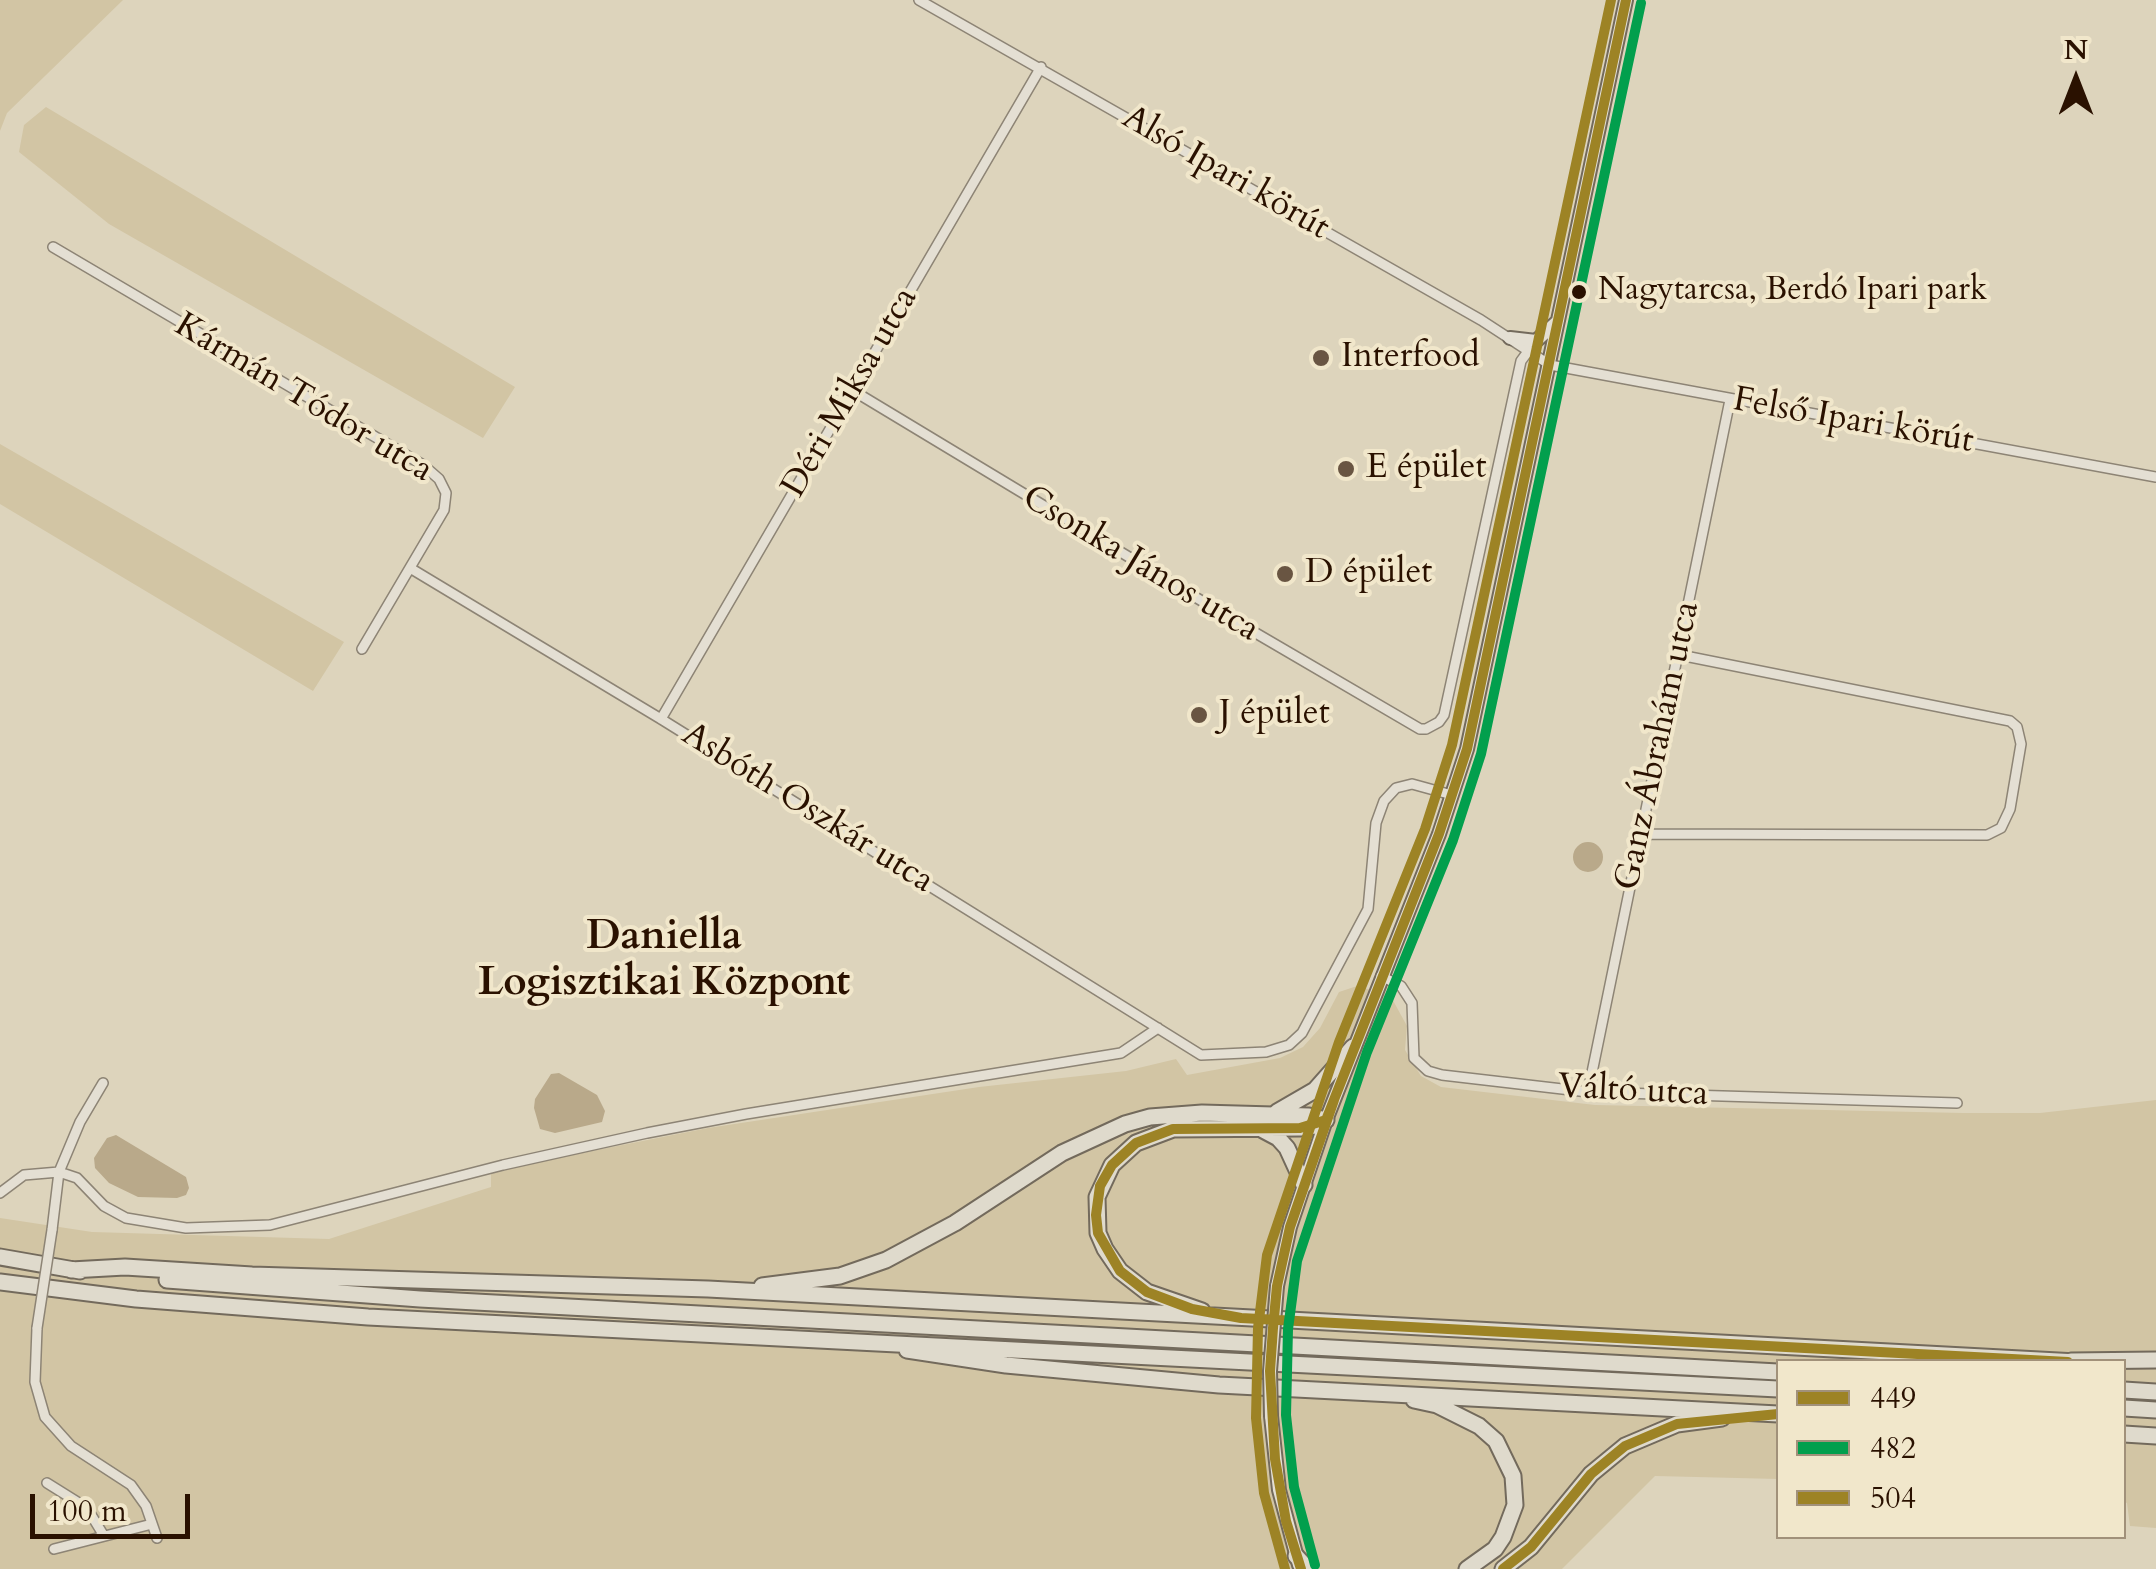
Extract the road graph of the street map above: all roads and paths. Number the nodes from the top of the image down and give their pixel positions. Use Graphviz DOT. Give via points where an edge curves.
graph roads {
  1 [pos="919,0"];
  2 [pos="1626,0"];
  3 [pos="1041,68"];
  4 [pos="53,247"];
  5 [pos="1559,320"];
  6 [pos="1510,338"];
  7 [pos="1529,350"];
  8 [pos="1550,366"];
  9 [pos="852,390"];
  10 [pos="1730,400"];
  11 [pos="2156,477"];
  12 [pos="410,568"];
  13 [pos="362,649"];
  14 [pos="1680,655"];
  15 [pos="661,719"];
  16 [pos="1452,795"];
  17 [pos="1640,834"];
  18 [pos="1381,976"];
  19 [pos="1158,1028"];
  20 [pos="1352,1047"];
  21 [pos="103,1083"];
  22 [pos="1588,1092"];
  23 [pos="1958,1103"];
  24 [pos="1270,1114"];
  25 [pos="1326,1120"];
  26 [pos="1259,1128"];
  27 [pos="59,1172"];
  28 [pos="1304,1185"];
  29 [pos="0,1193"];
  30 [pos="0,1257"];
  31 [pos="71,1270"];
  32 [pos="0,1282"];
  33 [pos="708,1289"];
  34 [pos="1241,1318"];
  35 [pos="868,1342"];
  36 [pos="2035,1359"];
  37 [pos="2126,1363"];
  38 [pos="2156,1364"];
  39 [pos="2126,1365"];
  40 [pos="1776,1372"];
  41 [pos="1776,1389"];
  42 [pos="2126,1390"];
  43 [pos="1350,1391"];
  44 [pos="2156,1392"];
  45 [pos="2126,1408"];
  46 [pos="2156,1410"];
  47 [pos="1776,1413"];
  48 [pos="2126,1434"];
  49 [pos="2156,1436"];
  50 [pos="47,1484"];
  51 [pos="152,1524"];
  52 [pos="104,1536"];
  53 [pos="157,1538"];
  54 [pos="54,1549"];
  55 [pos="1302,1565"];
  56 [pos="1467,1569"];
  57 [pos="1503,1569"];
  1 -- 3 [label="street, Alsó Ipari körút"];
  2 -- 5 [label="main road"];
  3 -- 6 [label="street, Alsó Ipari körút"];
  3 -- 9 [label="street, Déri Miksa utca"];
  4 -- 12 [label="street, Kármán Tódor utca" via="434,474 446,503"];
  5 -- 6 [label="main road" via="1540,340"];
  5 -- 8 [label="main road"];
  6 -- 7 [label="street, Alsó Ipari körút"];
  7 -- 8 [label="street, Alsó Ipari körút"];
  7 -- 9 [label="street, Csonka János utca" via="1521,361 1444,715 1420,729"];
  8 -- 10 [label="street, Felső Ipari körút"];
  8 -- 16 [label="main road"];
  9 -- 15 [label="street, Déri Miksa utca"];
  10 -- 11 [label="street, Felső Ipari körút"];
  10 -- 14 [label="street, Ganz Ábrahám utca"];
  12 -- 13 [label="street, Kármán Tódor utca"];
  12 -- 15 [label="street, Asbóth Oszkár utca"];
  14 -- 17 [label="street, Ganz Ábrahám utca"];
  14 -- 17 [label="street" via="2010,720 2022,744 2010,808 2001,828 1986,835"];
  15 -- 19 [label="street, Asbóth Oszkár utca"];
  16 -- 18 [label="main road"];
  16 -- 19 [label="street, Asbóth Oszkár utca" via="1412,784 1384,800 1368,909 1302,1034 1289,1045 1201,1055"];
  17 -- 22 [label="street, Ganz Ábrahám utca"];
  18 -- 20 [label="main road"];
  18 -- 22 [label="street, Váltó utca" via="1408,994 1412,1052 1428,1071"];
  19 -- 27 [label="street" via="1121,1053 647,1133 270,1225 186,1228 126,1218 77,1178"];
  20 -- 24 [label="highway" via="1315,1090"];
  20 -- 25 [label="main road"];
  21 -- 27 [label="street"];
  22 -- 23 [label="street, Váltó utca"];
  24 -- 25 [label="highway"];
  24 -- 33 [label="highway" via="1176,1114 1126,1124 1062,1153 886,1260 815,1281"];
  25 -- 26 [label="highway"];
  25 -- 28 [label="main road"];
  26 -- 28 [label="highway" via="1287,1148"];
  26 -- 34 [label="highway" via="1159,1132 1126,1150 1097,1197 1098,1232 1130,1280 1166,1300"];
  27 -- 29 [label="street" via="24,1174"];
  27 -- 51 [label="street, bridge" via="35,1382 45,1416 71,1446 131,1485"];
  28 -- 55 [label="main road, bridge" via="1277,1286 1270,1371 1280,1490"];
  30 -- 31 [label="highway"];
  31 -- 33 [label="highway"];
  31 -- 40 [label="highway" via="420,1299"];
  32 -- 35 [label="highway" via="333,1314"];
  33 -- 34 [label="highway"];
  34 -- 36 [label="highway"];
  35 -- 41 [label="highway"];
  35 -- 43 [label="highway" via="1104,1376"];
  37 -- 38 [label="highway"];
  38 -- 39 [label="highway"];
  42 -- 44 [label="highway"];
  43 -- 47 [label="highway"];
  43 -- 56 [label="highway" via="1437,1405 1496,1441 1513,1476 1515,1506 1495,1549"];
  45 -- 46 [label="highway"];
  47 -- 57 [label="highway" via="1676,1424 1626,1446"];
  48 -- 49 [label="highway"];
  50 -- 52 [label="street" via="87,1508"];
  51 -- 52 [label="street"];
  51 -- 53 [label="street"];
  52 -- 54 [label="street"];
}
